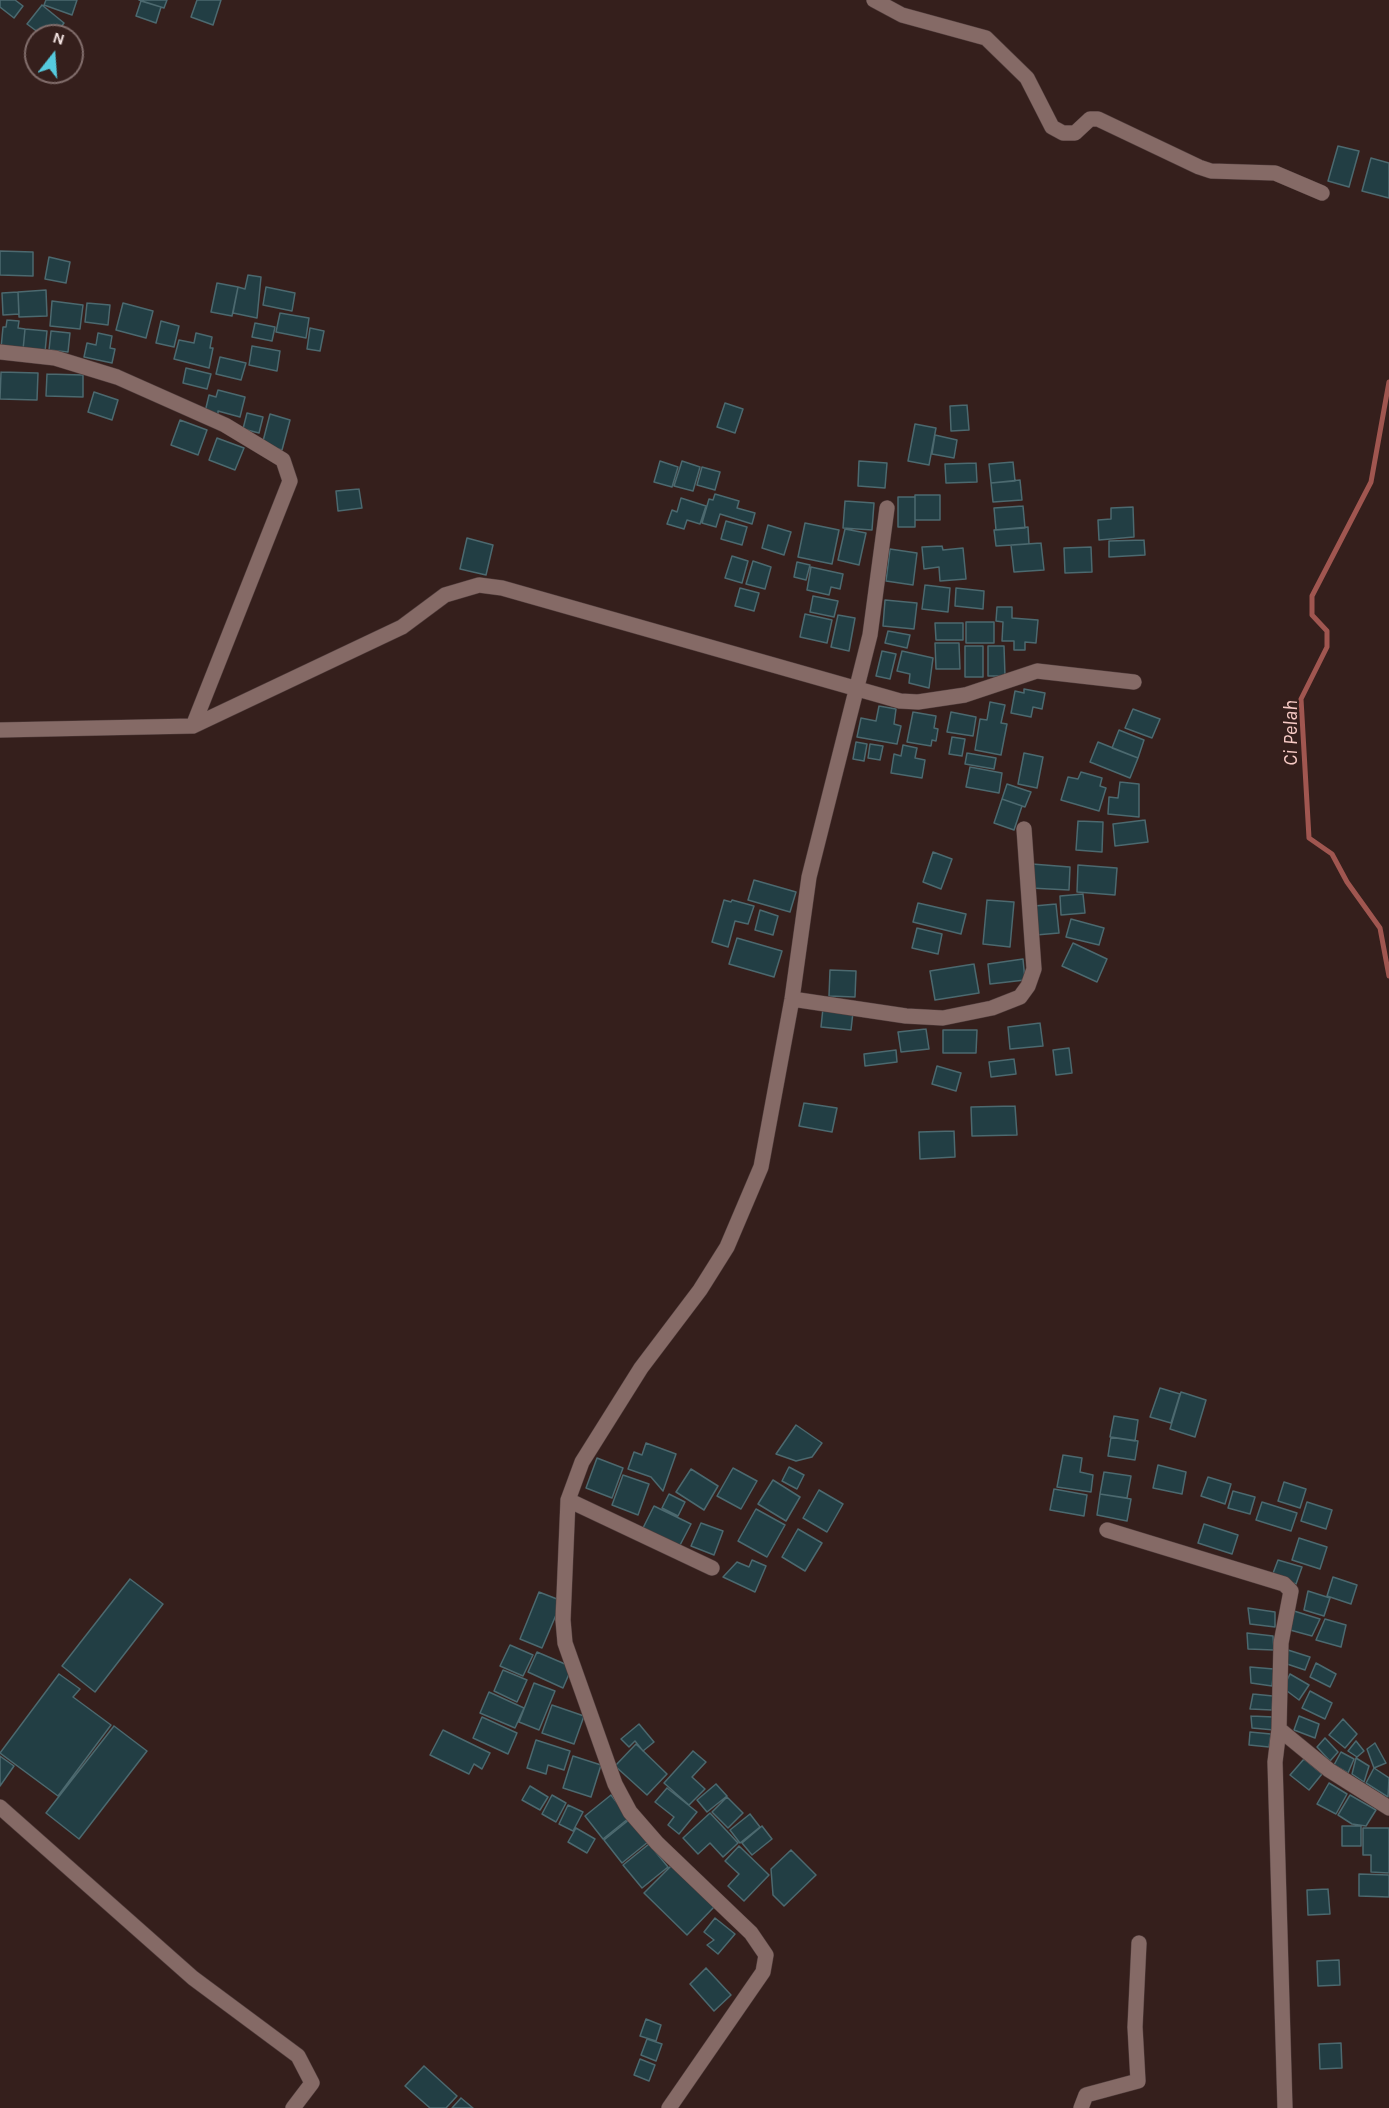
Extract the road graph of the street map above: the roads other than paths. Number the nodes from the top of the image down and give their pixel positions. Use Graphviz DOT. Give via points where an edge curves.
graph roads {
  1 [pos="874,0"];
  2 [pos="1322,193"];
  3 [pos="0,352"];
  4 [pos="887,508"];
  5 [pos="1134,682"];
  6 [pos="856,688"];
  7 [pos="193,726"];
  8 [pos="0,730"];
  9 [pos="1024,829"];
  10 [pos="792,999"];
  11 [pos="568,1500"];
  12 [pos="1107,1530"];
  13 [pos="712,1568"];
  14 [pos="1279,1729"];
  15 [pos="0,1807"];
  16 [pos="1389,1808"];
  17 [pos="1140,1943"];
  18 [pos="293,2108"];
  19 [pos="669,2108"];
  20 [pos="1081,2108"];
  21 [pos="1285,2108"];
  1 -- 2 [label="street" via="902,15 986,38 1027,78 1052,127 1063,133 1075,133 1090,119 1098,119 1211,171 1275,173"];
  3 -- 7 [label="street" via="55,358 117,377 225,425 283,460 290,481"];
  4 -- 6 [label="street" via="870,635"];
  5 -- 6 [label="street" via="1037,670 965,695 918,702"];
  6 -- 7 [label="street" via="502,588 479,585 445,595 402,627"];
  6 -- 10 [label="street" via="809,877"];
  7 -- 8 [label="street"];
  9 -- 10 [label="street" via="1034,969 1020,997 992,1008 943,1017 906,1016"];
  10 -- 11 [label="street" via="761,1167 746,1206 727,1247 700,1290 641,1368 582,1462"];
  11 -- 13 [label="street"];
  11 -- 19 [label="street" via="565,1643 615,1784 630,1812 657,1843 751,1933 766,1955 763,1972"];
  12 -- 14 [label="street" via="1289,1586 1281,1643"];
  14 -- 16 [label="street" via="1329,1770"];
  14 -- 21 [label="street" via="1275,1762"];
  15 -- 18 [label="street" via="193,1978 298,2056 312,2083"];
  17 -- 20 [label="street" via="1135,2027 1138,2082 1086,2095"];
}
